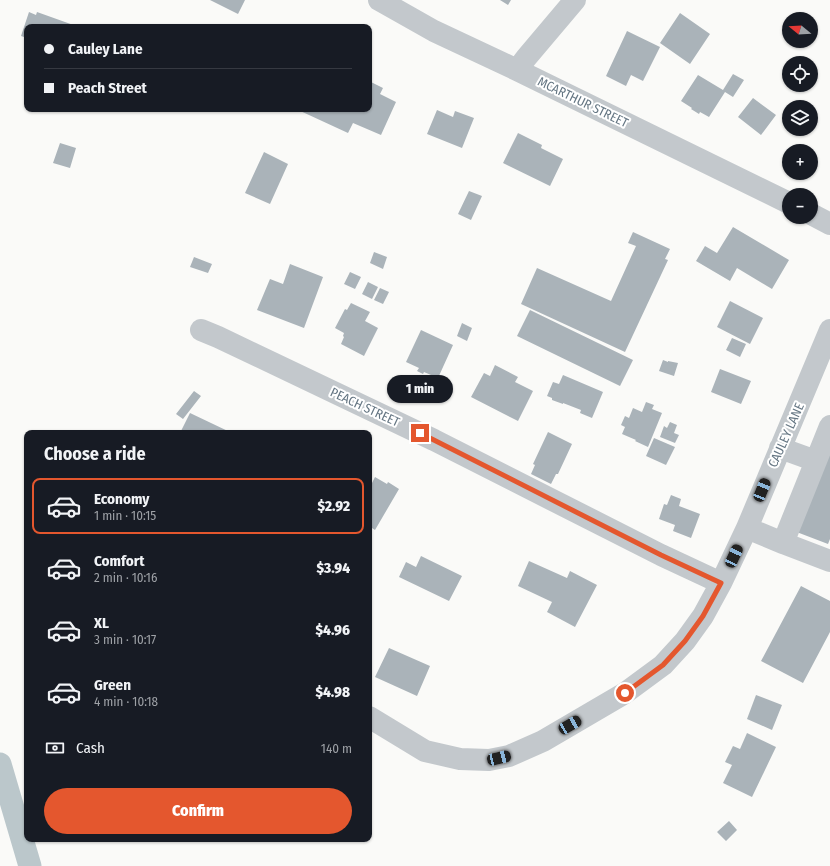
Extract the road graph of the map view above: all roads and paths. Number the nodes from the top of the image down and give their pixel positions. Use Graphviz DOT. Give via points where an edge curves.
graph roads {
  1 [pos="378,0"];
  2 [pos="575,0"];
  3 [pos="517,70"];
  4 [pos="782,200"];
  5 [pos="818,218"];
  6 [pos="830,224"];
  7 [pos="201,330"];
  8 [pos="830,330"];
  9 [pos="830,426"];
  10 [pos="780,448"];
  11 [pos="816,461"];
  12 [pos="747,528"];
  13 [pos="782,543"];
  14 [pos="830,561"];
  15 [pos="721,583"];
  16 [pos="372,719"];
  1 -- 3 [label="street, MCARTHUR STREET" via="434,31"];
  2 -- 3 [label="street"];
  3 -- 4 [label="street, MCARTHUR STREET"];
  5 -- 6 [label="street"];
  7 -- 15 [label="street, PEACH STREET" via="434,440"];
  8 -- 10 [label="street, CAULEY LANE"];
  9 -- 11 [label="street"];
  10 -- 11 [label="street"];
  10 -- 12 [label="street, CAULEY LANE"];
  11 -- 13 [label="street"];
  12 -- 13 [label="street"];
  12 -- 15 [label="street, CAULEY LANE"];
  13 -- 14 [label="street"];
  15 -- 16 [label="street, CAULEY LANE" via="703,616 663,665 625,693 543,741 509,756 489,760 460,759 425,751"];
}
